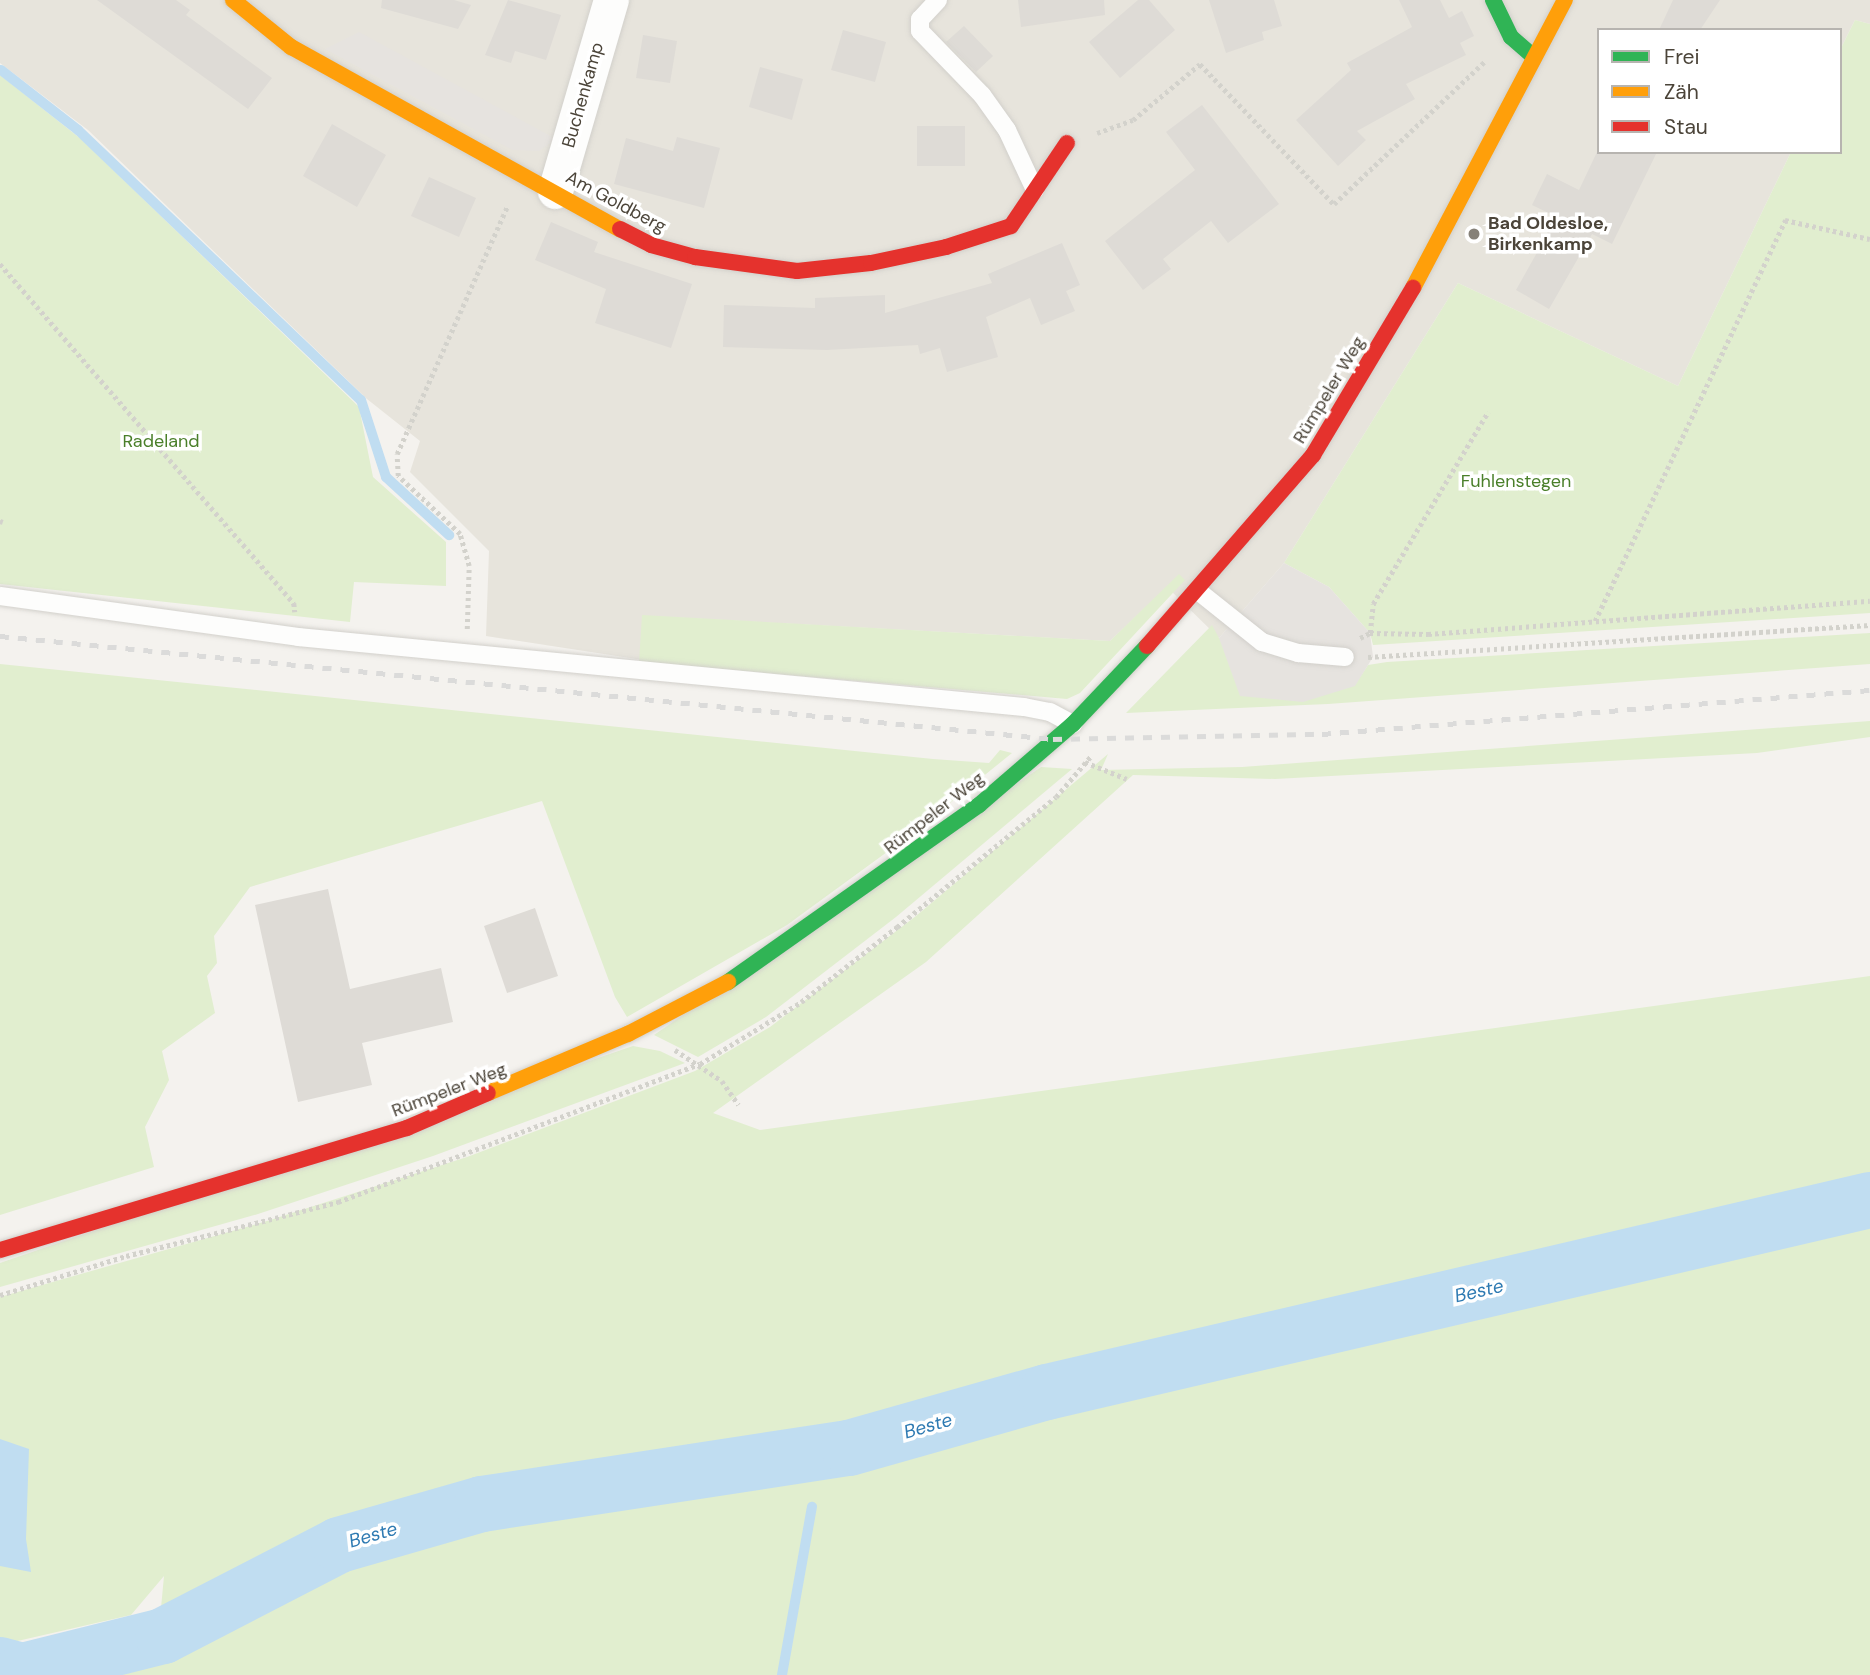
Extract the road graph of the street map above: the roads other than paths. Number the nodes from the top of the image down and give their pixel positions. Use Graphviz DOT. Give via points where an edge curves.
graph roads {
  1 [pos="233,0"];
  2 [pos="611,0"];
  3 [pos="938,0"];
  4 [pos="1493,0"];
  5 [pos="1565,0"];
  6 [pos="1534,57"];
  7 [pos="1067,143"];
  8 [pos="1035,190"];
  9 [pos="555,191"];
  10 [pos="1198,591"];
  11 [pos="0,596"];
  12 [pos="1345,657"];
  13 [pos="1073,724"];
  14 [pos="0,1250"];
  1 -- 9 [label="street, Am Goldberg" via="292,47"];
  2 -- 9 [label="street, Buchenkamp"];
  3 -- 8 [label="lane" via="920,19 920,31 982,95 1007,130"];
  4 -- 6 [label="street" via="1511,37"];
  5 -- 6 [label="street, Rümpeler Weg"];
  6 -- 10 [label="street, Rümpeler Weg" via="1445,233 1343,410 1313,455"];
  7 -- 8 [label="street, Am Goldberg"];
  8 -- 9 [label="street, Am Goldberg" via="1011,226 871,263 797,271 695,257 651,245"];
  10 -- 12 [label="lane" via="1262,642 1298,653"];
  10 -- 13 [label="street, Rümpeler Weg"];
  11 -- 13 [label="lane" via="298,637 1024,707 1050,712"];
  13 -- 14 [label="street, Rümpeler Weg" via="978,805 870,887 711,992 628,1034 407,1128"];
}
